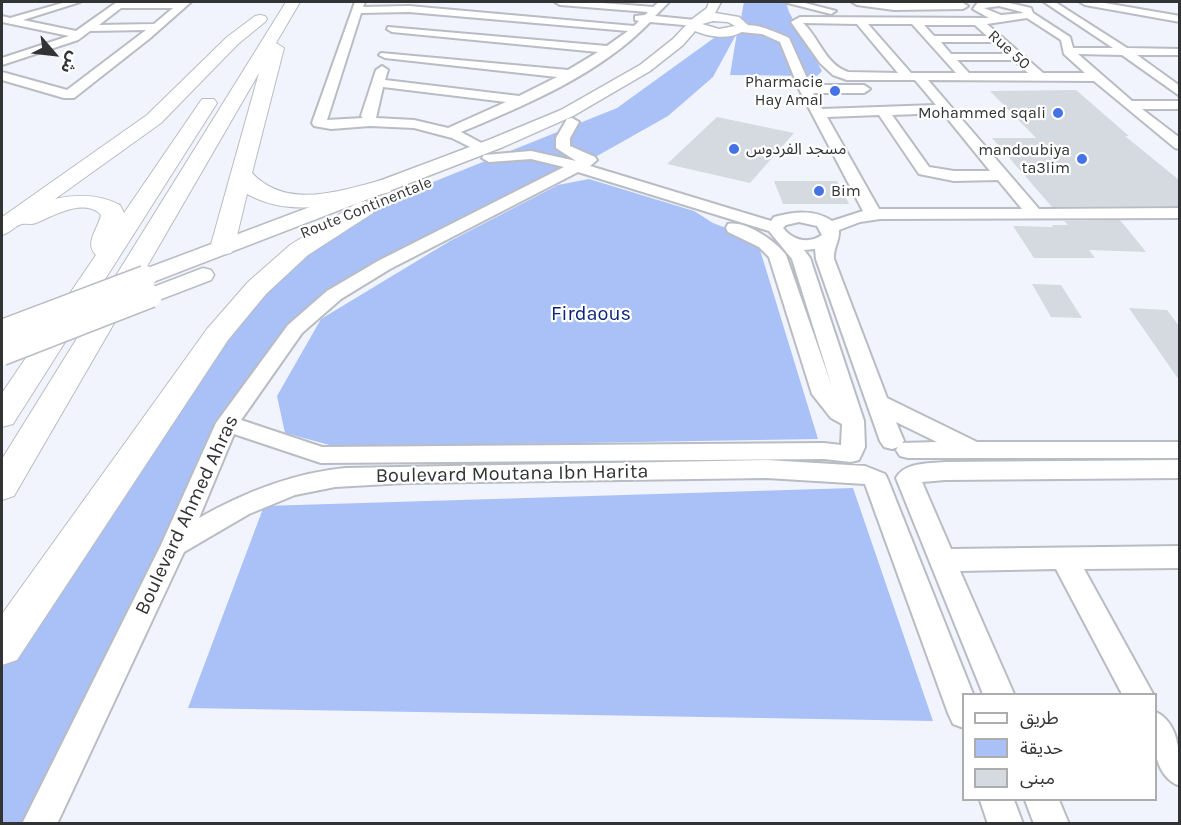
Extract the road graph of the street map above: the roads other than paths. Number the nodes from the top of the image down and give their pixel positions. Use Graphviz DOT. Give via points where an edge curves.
graph roads {
  1 [pos="75,2"];
  2 [pos="560,2"];
  3 [pos="715,2"];
  4 [pos="789,2"];
  5 [pos="857,2"];
  6 [pos="949,2"];
  7 [pos="1049,2"];
  8 [pos="1085,2"];
  9 [pos="120,3"];
  10 [pos="184,3"];
  11 [pos="1014,3"];
  12 [pos="966,4"];
  13 [pos="404,5"];
  14 [pos="358,6"];
  15 [pos="982,8"];
  16 [pos="278,9"];
  17 [pos="648,12"];
  18 [pos="1028,14"];
  19 [pos="1007,18"];
  20 [pos="1179,19"];
  21 [pos="739,20"];
  22 [pos="4,21"];
  23 [pos="788,21"];
  24 [pos="697,22"];
  25 [pos="861,22"];
  26 [pos="876,22"];
  27 [pos="916,22"];
  28 [pos="156,27"];
  29 [pos="623,28"];
  30 [pos="1026,29"];
  31 [pos="83,32"];
  32 [pos="715,32"];
  33 [pos="1105,37"];
  34 [pos="1128,37"];
  35 [pos="932,39"];
  36 [pos="996,39"];
  37 [pos="785,40"];
  38 [pos="2,47"];
  39 [pos="603,49"];
  40 [pos="1069,50"];
  41 [pos="1124,52"];
  42 [pos="1179,52"];
  43 [pos="27,53"];
  44 [pos="948,57"];
  45 [pos="1017,57"];
  46 [pos="2,62"];
  47 [pos="391,68"];
  48 [pos="562,73"];
  49 [pos="2,76"];
  50 [pos="966,77"];
  51 [pos="1040,77"];
  52 [pos="1096,77"];
  53 [pos="1165,81"];
  54 [pos="1179,81"];
  55 [pos="919,82"];
  56 [pos="805,89"];
  57 [pos="1179,92"];
  58 [pos="513,99"];
  59 [pos="1129,105"];
  60 [pos="1178,106"];
  61 [pos="945,109"];
  62 [pos="884,112"];
  63 [pos="819,113"];
  64 [pos="572,123"];
  65 [pos="450,128"];
  66 [pos="1179,145"];
  67 [pos="490,150"];
  68 [pos="584,164"];
  69 [pos="242,175"];
  70 [pos="1001,175"];
  71 [pos="374,198"];
  72 [pos="706,206"];
  73 [pos="870,209"];
  74 [pos="1034,213"];
  75 [pos="1179,213"];
  76 [pos="810,218"];
  77 [pos="2,228"];
  78 [pos="783,229"];
  79 [pos="829,234"];
  80 [pos="2,239"];
  81 [pos="222,248"];
  82 [pos="108,254"];
  83 [pos="148,286"];
  84 [pos="2,331"];
  85 [pos="2,354"];
  86 [pos="877,402"];
  87 [pos="2,416"];
  88 [pos="853,421"];
  89 [pos="227,423"];
  90 [pos="900,446"];
  91 [pos="977,449"];
  92 [pos="1179,450"];
  93 [pos="852,451"];
  94 [pos="1179,469"];
  95 [pos="911,476"];
  96 [pos="871,478"];
  97 [pos="2,486"];
  98 [pos="174,545"];
  99 [pos="1064,558"];
  100 [pos="941,560"];
  101 [pos="1178,560"];
  102 [pos="2,647"];
  103 [pos="998,693"];
  104 [pos="1137,693"];
  105 [pos="962,710"];
  106 [pos="1157,731"];
  107 [pos="1179,770"];
  108 [pos="997,801"];
  109 [pos="1042,801"];
  110 [pos="39,824"];
  111 [pos="1006,824"];
  112 [pos="1052,824"];
  1 -- 22 [label="street"];
  2 -- 17 [label="street"];
  3 -- 24 [label="main road, Route Continentale" via="712,10"];
  4 -- 23 [label="street" via="795,13"];
  4 -- 26 [label="street"];
  5 -- 12 [label="street" via="894,7"];
  6 -- 12 [label="street"];
  7 -- 33 [label="street"];
  8 -- 20 [label="street"];
  9 -- 10 [label="street"];
  9 -- 31 [label="street"];
  10 -- 28 [label="street"];
  11 -- 15 [label="street"];
  11 -- 18 [label="street"];
  12 -- 15 [label="street"];
  13 -- 14 [label="street"];
  13 -- 29 [label="street"];
  13 -- 47 [label="street"];
  14 -- 47 [label="street" via="319,123"];
  15 -- 19 [label="street"];
  15 -- 27 [label="street"];
  15 -- 36 [label="street, Rue 50"];
  16 -- 69 [label="highway" via="284,29 270,63"];
  16 -- 77 [label="highway" via="240,34 152,120"];
  16 -- 82 [label="highway"];
  16 -- 97 [label="highway" via="254,65"];
  17 -- 24 [label="street"];
  17 -- 29 [label="street"];
  17 -- 39 [label="street"];
  18 -- 19 [label="street"];
  18 -- 40 [label="street" via="1066,39"];
  19 -- 30 [label="street"];
  21 -- 23 [label="street"];
  21 -- 24 [label="main road" via="715,17"];
  21 -- 32 [label="main road"];
  21 -- 37 [label="street"];
  22 -- 31 [label="street"];
  23 -- 25 [label="street"];
  23 -- 37 [label="street"];
  23 -- 55 [label="street" via="836,74"];
  24 -- 32 [label="main road" via="701,30"];
  24 -- 67 [label="main road, Route Continentale" via="661,56 609,91"];
  25 -- 26 [label="street"];
  25 -- 55 [label="street"];
  26 -- 27 [label="street"];
  27 -- 35 [label="street"];
  28 -- 31 [label="street"];
  28 -- 49 [label="street" via="69,94"];
  29 -- 39 [label="street"];
  31 -- 43 [label="street"];
  32 -- 64 [label="main road, Route Continentale"];
  33 -- 34 [label="street"];
  33 -- 41 [label="street"];
  35 -- 36 [label="street"];
  35 -- 44 [label="street"];
  36 -- 45 [label="street, Rue 50"];
  37 -- 56 [label="street"];
  38 -- 43 [label="street"];
  39 -- 47 [label="street"];
  39 -- 48 [label="street"];
  40 -- 41 [label="street"];
  40 -- 52 [label="street"];
  41 -- 42 [label="street"];
  41 -- 53 [label="street"];
  43 -- 46 [label="street"];
  44 -- 45 [label="street"];
  44 -- 50 [label="street"];
  45 -- 51 [label="street, Rue 50"];
  47 -- 48 [label="street"];
  47 -- 58 [label="street"];
  47 -- 65 [label="street"];
  48 -- 58 [label="street"];
  50 -- 51 [label="street"];
  50 -- 55 [label="street"];
  51 -- 52 [label="street"];
  52 -- 59 [label="street"];
  53 -- 54 [label="street"];
  53 -- 57 [label="street"];
  55 -- 56 [label="street"];
  55 -- 61 [label="street"];
  56 -- 63 [label="street"];
  58 -- 65 [label="street"];
  59 -- 60 [label="street"];
  59 -- 66 [label="street"];
  61 -- 62 [label="street"];
  61 -- 70 [label="street"];
  62 -- 63 [label="street"];
  62 -- 70 [label="street" via="924,171 954,176"];
  63 -- 73 [label="street"];
  64 -- 67 [label="main road, Route Continentale"];
  64 -- 68 [label="street" via="563,138 563,148"];
  65 -- 67 [label="street"];
  67 -- 68 [label="street"];
  67 -- 71 [label="main road, Route Continentale"];
  67 -- 71 [label="main road, Route Continentale"];
  68 -- 72 [label="street"];
  68 -- 78 [label="street" via="696,194"];
  68 -- 89 [label="street, Boulevard Ahmed Ahras" via="458,225 334,295 295,329"];
  69 -- 71 [label="highway" via="259,194 290,201"];
  69 -- 81 [label="highway"];
  70 -- 74 [label="street"];
  71 -- 81 [label="main road, Route Continentale"];
  71 -- 83 [label="main road, Route Continentale"];
  71 -- 102 [label="highway" via="299,250 258,288 218,335"];
  72 -- 78 [label="street"];
  72 -- 88 [label="street" via="717,221 765,243 777,255 823,394 839,413"];
  73 -- 74 [label="street"];
  73 -- 76 [label="street"];
  73 -- 79 [label="street"];
  74 -- 75 [label="street"];
  76 -- 78 [label="street"];
  76 -- 79 [label="street"];
  78 -- 79 [label="street" via="814,245"];
  78 -- 88 [label="street" via="801,258"];
  79 -- 86 [label="street" via="825,259"];
  80 -- 82 [label="highway" via="40,212 94,203 113,213 101,248"];
  81 -- 83 [label="main road, Route Continentale"];
  82 -- 87 [label="highway"];
  83 -- 84 [label="main road, Route Continentale, bridge"];
  83 -- 85 [label="main road, Route Continentale, bridge"];
  86 -- 90 [label="street"];
  86 -- 91 [label="street"];
  88 -- 93 [label="street"];
  89 -- 93 [label="street, Boulevard Moutana Ibn Harita" via="321,455"];
  89 -- 98 [label="street, Boulevard Ahmed Ahras"];
  90 -- 91 [label="street"];
  90 -- 93 [label="street" via="866,439"];
  90 -- 95 [label="street" via="915,462"];
  91 -- 92 [label="street"];
  93 -- 96 [label="street" via="857,469"];
  94 -- 95 [label="street" via="956,471"];
  95 -- 96 [label="street" via="899,482"];
  95 -- 100 [label="street"];
  96 -- 98 [label="street, Boulevard Moutana Ibn Harita" via="767,469 351,477 315,481 257,499"];
  96 -- 105 [label="street"];
  98 -- 110 [label="street, Boulevard Ahmed Ahras"];
  99 -- 100 [label="street"];
  99 -- 101 [label="street"];
  99 -- 104 [label="street"];
  100 -- 103 [label="street"];
  106 -- 107 [label="street"];
  108 -- 111 [label="street"];
  109 -- 112 [label="street"];
}
